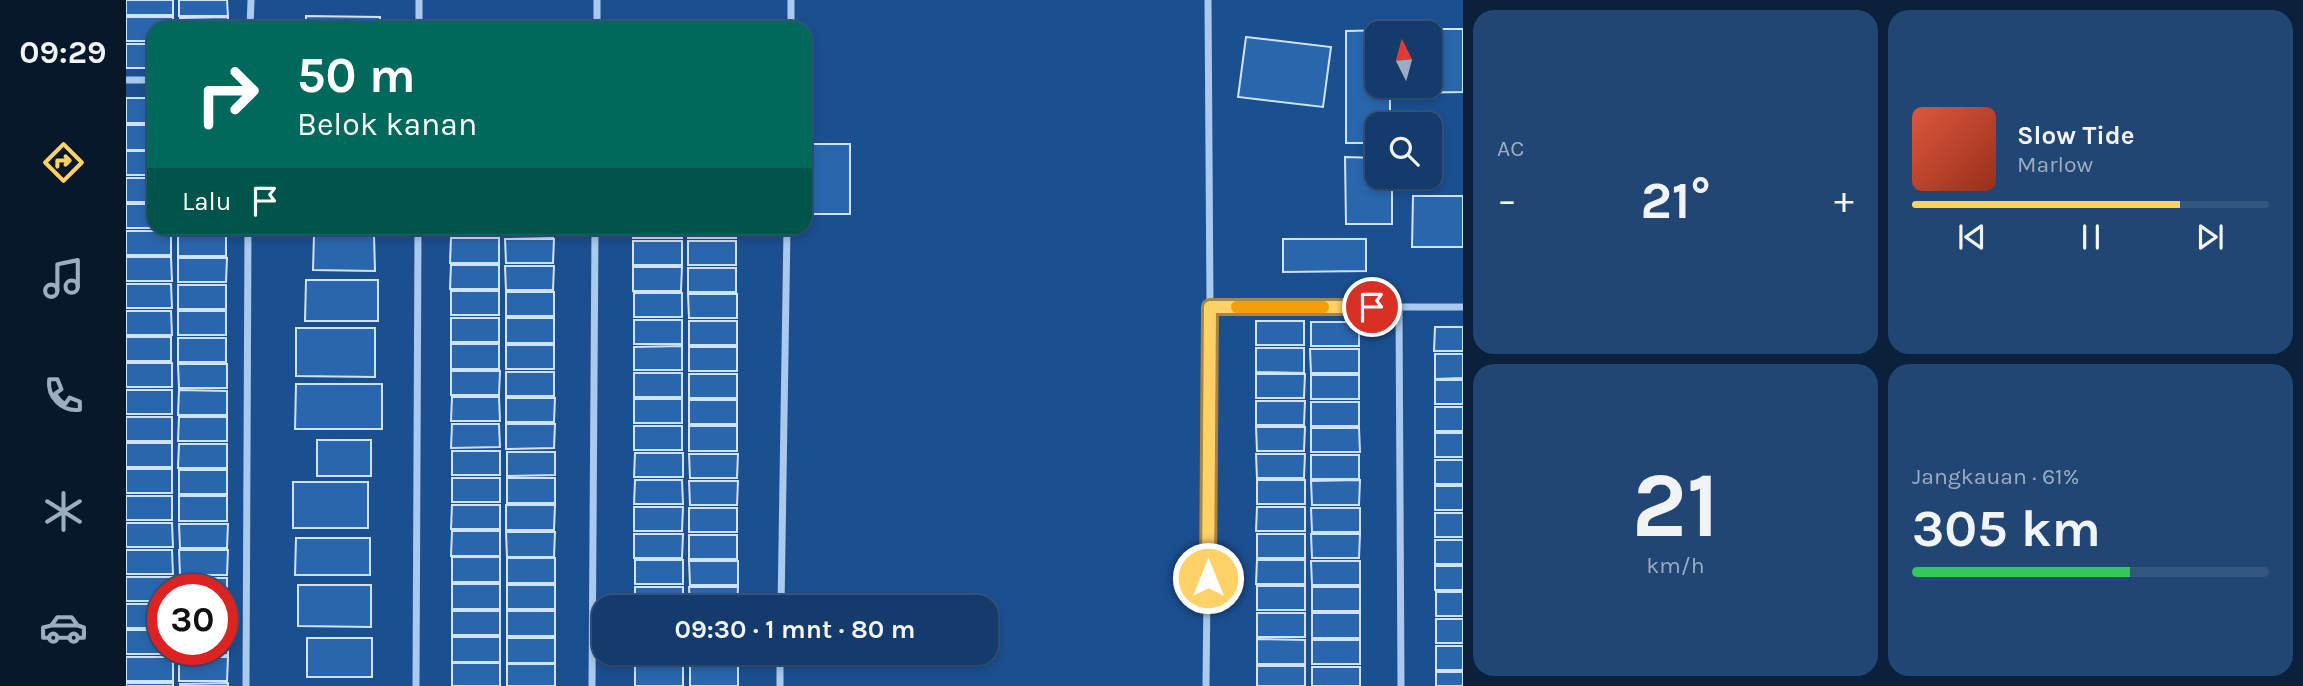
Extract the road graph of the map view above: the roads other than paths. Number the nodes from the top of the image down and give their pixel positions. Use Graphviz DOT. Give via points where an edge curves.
graph roads {
  1 [pos="251,0"];
  2 [pos="419,0"];
  3 [pos="597,0"];
  4 [pos="791,0"];
  5 [pos="1208,0"];
  6 [pos="250,21"];
  7 [pos="419,21"];
  8 [pos="597,21"];
  9 [pos="791,21"];
  10 [pos="126,80"];
  11 [pos="147,80"];
  12 [pos="248,235"];
  13 [pos="418,235"];
  14 [pos="595,235"];
  15 [pos="787,235"];
  16 [pos="1210,307"];
  17 [pos="1399,307"];
  18 [pos="1463,307"];
  19 [pos="781,595"];
  20 [pos="780,665"];
  21 [pos="246,686"];
  22 [pos="416,686"];
  23 [pos="592,686"];
  24 [pos="780,686"];
  25 [pos="1206,686"];
  26 [pos="1401,686"];
  1 -- 6 [label="street"];
  2 -- 7 [label="street"];
  3 -- 8 [label="street"];
  4 -- 9 [label="street"];
  5 -- 16 [label="street"];
  10 -- 11 [label="street"];
  12 -- 21 [label="street"];
  13 -- 22 [label="street"];
  14 -- 23 [label="street"];
  15 -- 19 [label="street"];
  16 -- 17 [label="street"];
  16 -- 25 [label="street"];
  17 -- 18 [label="street"];
  17 -- 26 [label="street"];
  20 -- 24 [label="street"];
}
